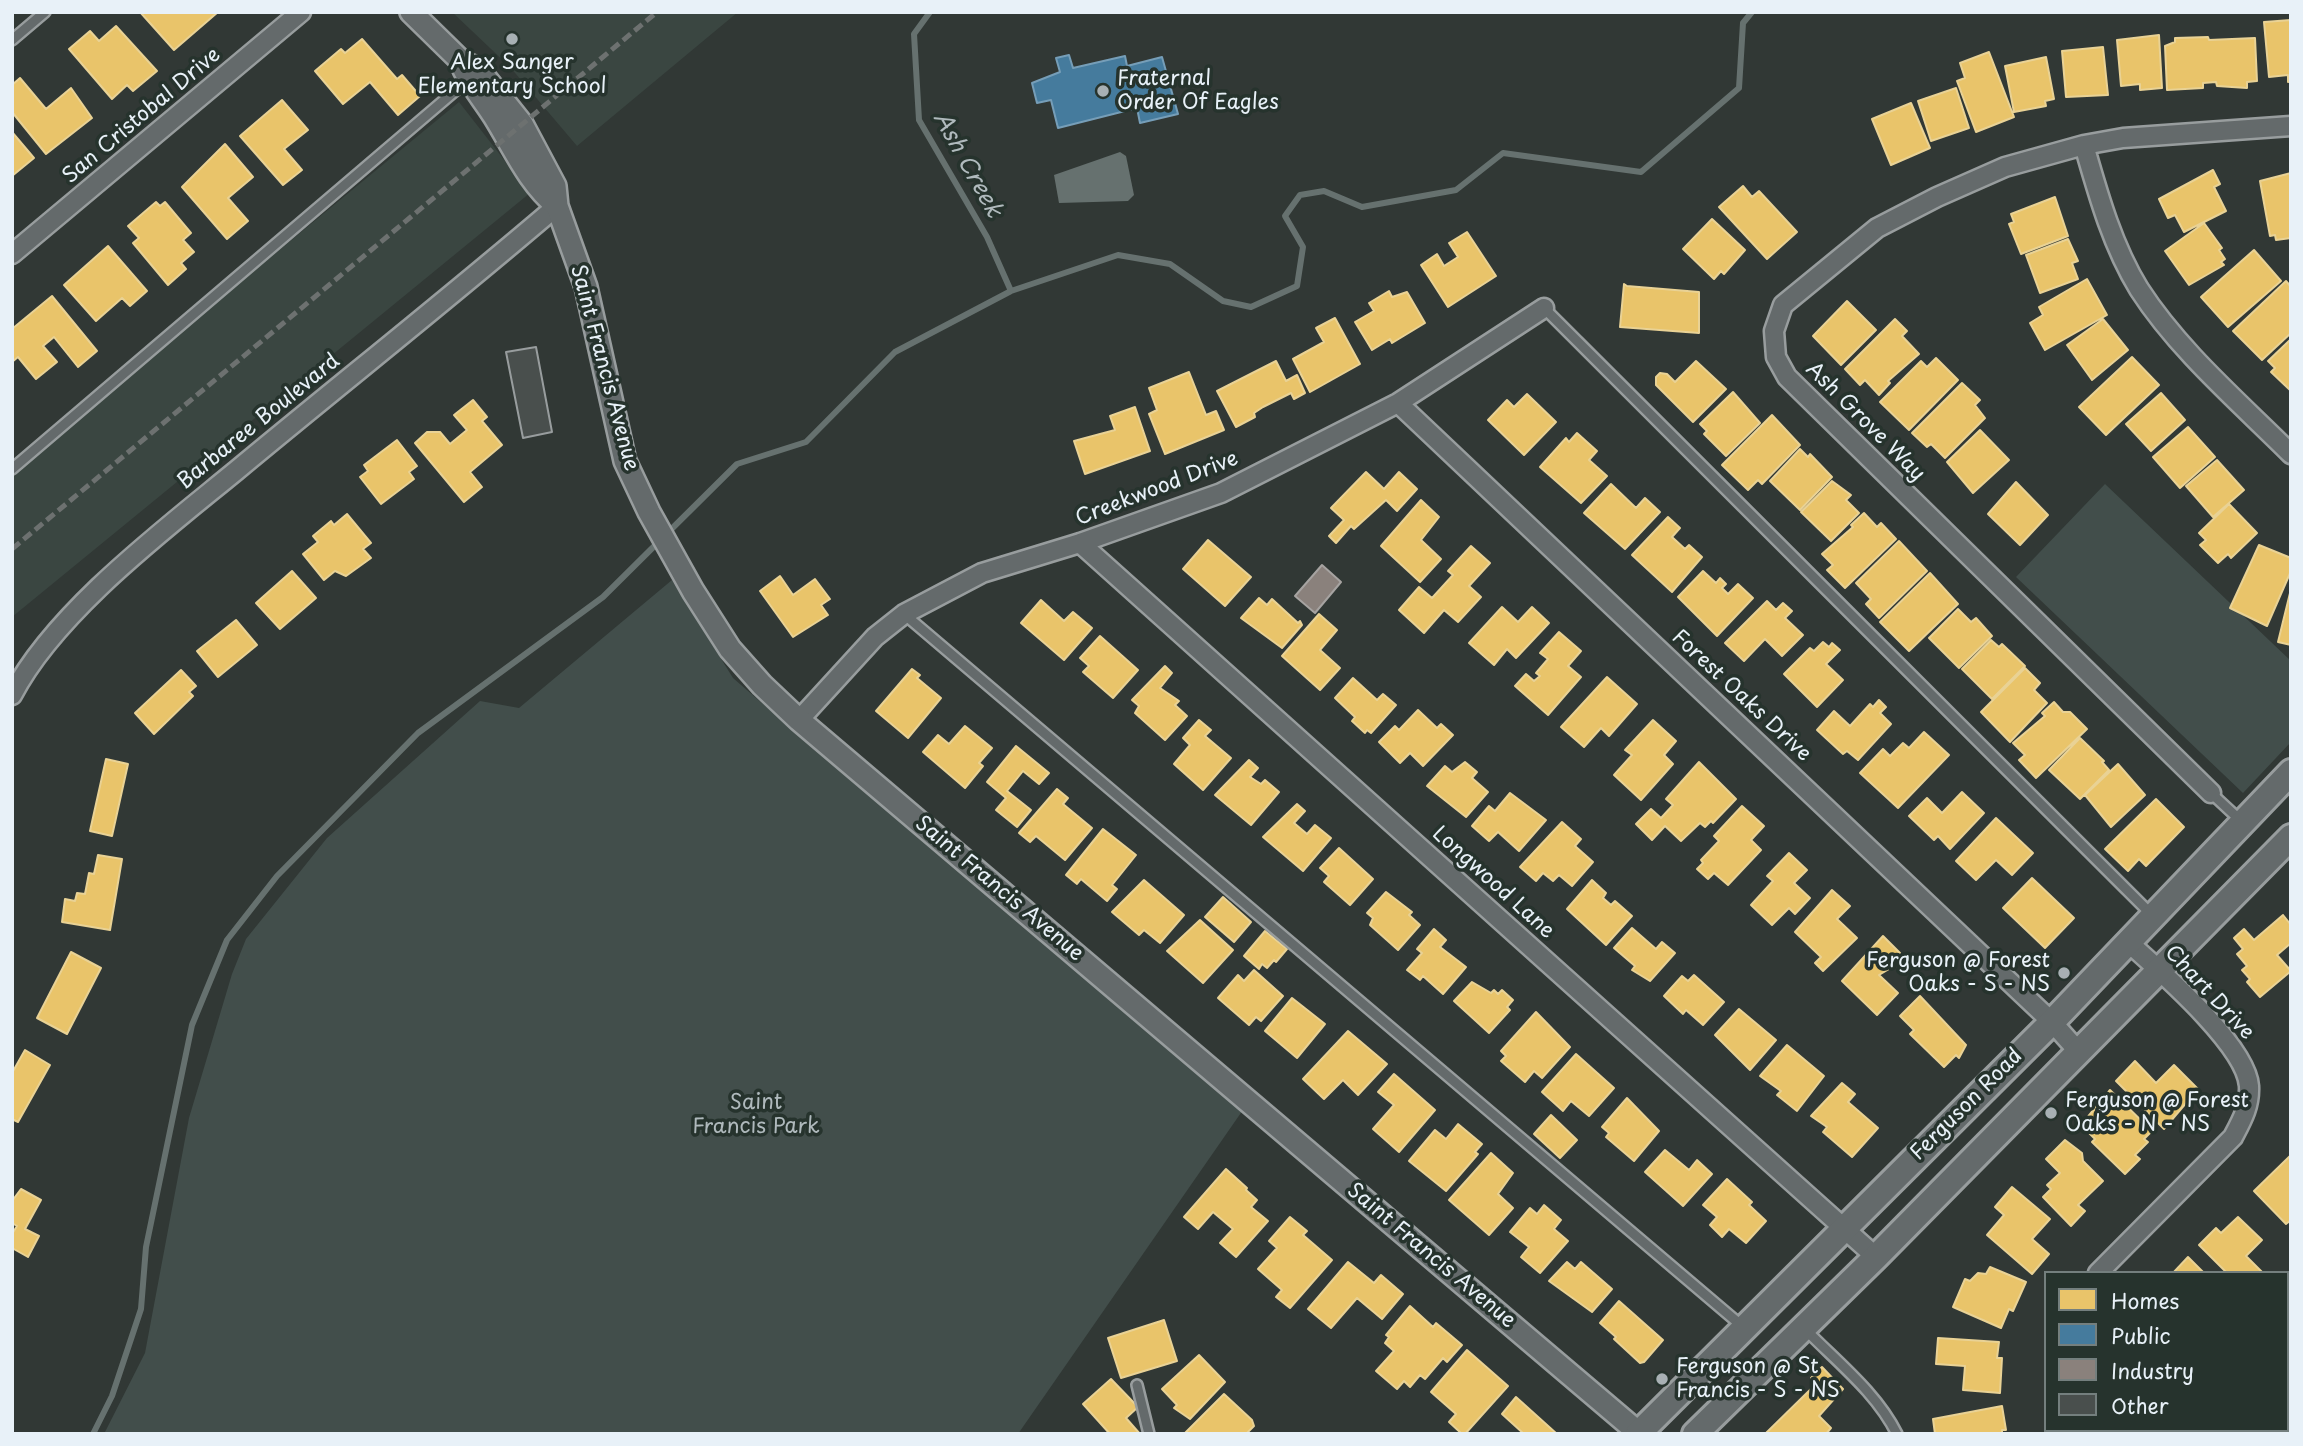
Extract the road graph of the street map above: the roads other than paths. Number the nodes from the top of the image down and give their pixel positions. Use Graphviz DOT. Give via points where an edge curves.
graph roads {
  1 [pos="45,12"];
  2 [pos="301,12"];
  3 [pos="411,12"];
  4 [pos="12,40"];
  5 [pos="469,70"];
  6 [pos="2291,126"];
  7 [pos="2084,145"];
  8 [pos="557,206"];
  9 [pos="12,254"];
  10 [pos="1544,309"];
  11 [pos="1398,403"];
  12 [pos="2291,454"];
  13 [pos="12,469"];
  14 [pos="1080,543"];
  15 [pos="904,614"];
  16 [pos="12,695"];
  17 [pos="799,720"];
  18 [pos="2291,772"];
  19 [pos="2211,793"];
  20 [pos="2242,822"];
  21 [pos="2288,846"];
  22 [pos="2153,916"];
  23 [pos="2128,942"];
  24 [pos="2159,971"];
  25 [pos="2052,1022"];
  26 [pos="2078,1052"];
  27 [pos="1843,1228"];
  28 [pos="1876,1257"];
  29 [pos="2100,1271"];
  30 [pos="1744,1327"];
  31 [pos="1803,1328"];
  32 [pos="1137,1385"];
  33 [pos="1639,1433"];
  34 [pos="1149,1434"];
  35 [pos="1695,1434"];
  36 [pos="1897,1434"];
  1 -- 4 [label="lane"];
  2 -- 9 [label="street, San Cristobal Drive"];
  3 -- 5 [label="street, Saint Francis Avenue"];
  5 -- 8 [label="street, Saint Francis Avenue" via="522,124 555,186"];
  5 -- 13 [label="lane"];
  6 -- 7 [label="street, Ash Grove Way"];
  7 -- 12 [label="street" via="2112,235 2139,289 2182,344"];
  7 -- 19 [label="street, Ash Grove Way" via="2005,167 1877,228 1783,305 1774,331 1776,357 1787,377"];
  8 -- 16 [label="street, Barbaree Boulevard" via="191,507 89,598 58,629"];
  8 -- 17 [label="street, Saint Francis Avenue" via="586,287 625,461 649,512 730,649"];
  10 -- 11 [label="street, Creekwood Drive"];
  10 -- 22 [label="lane"];
  11 -- 14 [label="street, Creekwood Drive" via="1221,493"];
  11 -- 25 [label="street, Forest Oaks Drive"];
  14 -- 15 [label="street, Creekwood Drive" via="982,573"];
  14 -- 27 [label="street, Longwood Lane"];
  15 -- 17 [label="street, Creekwood Drive" via="875,637"];
  15 -- 30 [label="lane"];
  17 -- 33 [label="street, Saint Francis Avenue"];
  18 -- 20 [label="main road, Ferguson Road"];
  19 -- 20 [label="lane, Ash Grove Way"];
  20 -- 22 [label="main road, Ferguson Road"];
  21 -- 24 [label="main road, Ferguson Road"];
  22 -- 23 [label="main road, Ferguson Road"];
  23 -- 24 [label="street, Chart Drive"];
  23 -- 25 [label="main road, Ferguson Road"];
  24 -- 26 [label="main road, Ferguson Road"];
  24 -- 29 [label="street, Chart Drive" via="2237,1052 2249,1084 2247,1110 2233,1137"];
  25 -- 26 [label="street, Forest Oaks Drive"];
  25 -- 27 [label="main road, Ferguson Road"];
  26 -- 28 [label="main road, Ferguson Road"];
  27 -- 28 [label="street, Longwood Lane"];
  27 -- 30 [label="main road, Ferguson Road"];
  28 -- 31 [label="main road, Ferguson Road"];
  30 -- 33 [label="main road, Ferguson Road"];
  31 -- 35 [label="main road, Ferguson Road"];
  31 -- 36 [label="lane" via="1867,1390"];
  32 -- 34 [label="lane"];
}
